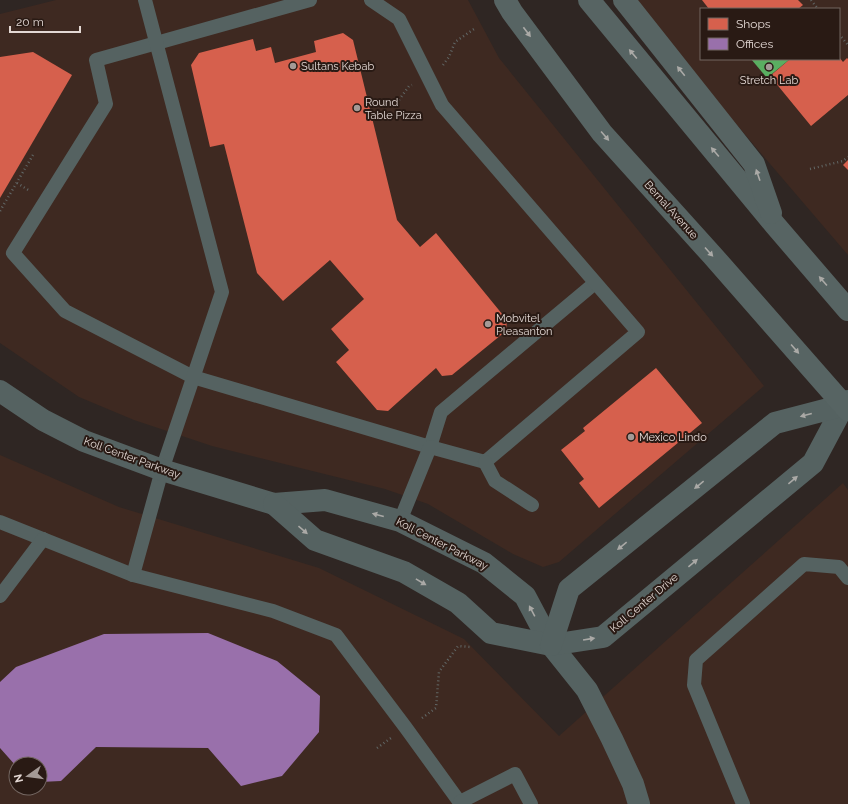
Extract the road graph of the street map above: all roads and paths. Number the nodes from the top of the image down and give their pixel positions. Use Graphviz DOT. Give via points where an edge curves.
graph roads {
  1 [pos="145,0"];
  2 [pos="310,0"];
  3 [pos="371,0"];
  4 [pos="505,0"];
  5 [pos="589,0"];
  6 [pos="624,0"];
  7 [pos="811,0"];
  8 [pos="817,8"];
  9 [pos="840,35"];
  10 [pos="156,43"];
  11 [pos="848,45"];
  12 [pos="33,154"];
  13 [pos="848,157"];
  14 [pos="810,168"];
  15 [pos="0,210"];
  16 [pos="775,225"];
  17 [pos="595,283"];
  18 [pos="848,310"];
  19 [pos="193,377"];
  20 [pos="0,391"];
  21 [pos="847,405"];
  22 [pos="430,447"];
  23 [pos="484,462"];
  24 [pos="162,470"];
  25 [pos="274,504"];
  26 [pos="532,505"];
  27 [pos="400,521"];
  28 [pos="0,522"];
  29 [pos="44,539"];
  30 [pos="133,575"];
  31 [pos="848,578"];
  32 [pos="0,596"];
  33 [pos="551,645"];
  34 [pos="477,648"];
  35 [pos="406,728"];
  36 [pos="377,748"];
  37 [pos="460,803"];
  38 [pos="531,804"];
  39 [pos="639,804"];
  40 [pos="743,804"];
  1 -- 10 [label="lane"];
  2 -- 10 [label="lane"];
  3 -- 17 [label="lane" via="399,19 442,105"];
  4 -- 21 [label="main road, Bernal Avenue, one-way" via="602,133"];
  16 -- 5 [label="main road, one-way"];
  16 -- 6 [label="main road, one-way" via="754,164"];
  7 -- 8 [label="path"];
  9 -- 11 [label="path"];
  10 -- 19 [label="lane" via="222,292"];
  10 -- 19 [label="lane" via="96,60 106,104 14,253 65,311"];
  12 -- 15 [label="path"];
  13 -- 14 [label="path" via="843,161"];
  18 -- 16 [label="main road, one-way"];
  17 -- 22 [label="lane" via="441,412"];
  17 -- 23 [label="lane" via="638,332"];
  19 -- 22 [label="lane"];
  19 -- 24 [label="lane"];
  20 -- 24 [label="street, Koll Center Parkway" via="43,420 84,441"];
  33 -- 21 [label="street, Koll Center Drive, one-way" via="604,637 813,463"];
  21 -- 33 [label="street, one-way" via="775,423 569,589"];
  22 -- 23 [label="lane"];
  22 -- 27 [label="lane"];
  23 -- 26 [label="lane" via="495,481"];
  24 -- 25 [label="street, Koll Center Parkway"];
  24 -- 30 [label="lane"];
  27 -- 25 [label="street, Koll Center Parkway, one-way" via="325,500"];
  25 -- 33 [label="street, Koll Center Parkway, one-way" via="315,540 404,572 458,603 491,633"];
  33 -- 27 [label="street, Koll Center Parkway, one-way" via="525,596 484,564"];
  28 -- 29 [label="lane"];
  29 -- 30 [label="lane"];
  29 -- 32 [label="lane"];
  30 -- 35 [label="lane" via="273,611 336,635"];
  31 -- 40 [label="lane" via="839,567 804,564 696,660 694,685"];
  33 -- 39 [label="street, Koll Center Parkway" via="587,690 612,739"];
  34 -- 35 [label="path" via="458,646 439,672 436,708"];
  35 -- 36 [label="path"];
  35 -- 37 [label="lane"];
  37 -- 38 [label="lane" via="515,774"];
}
